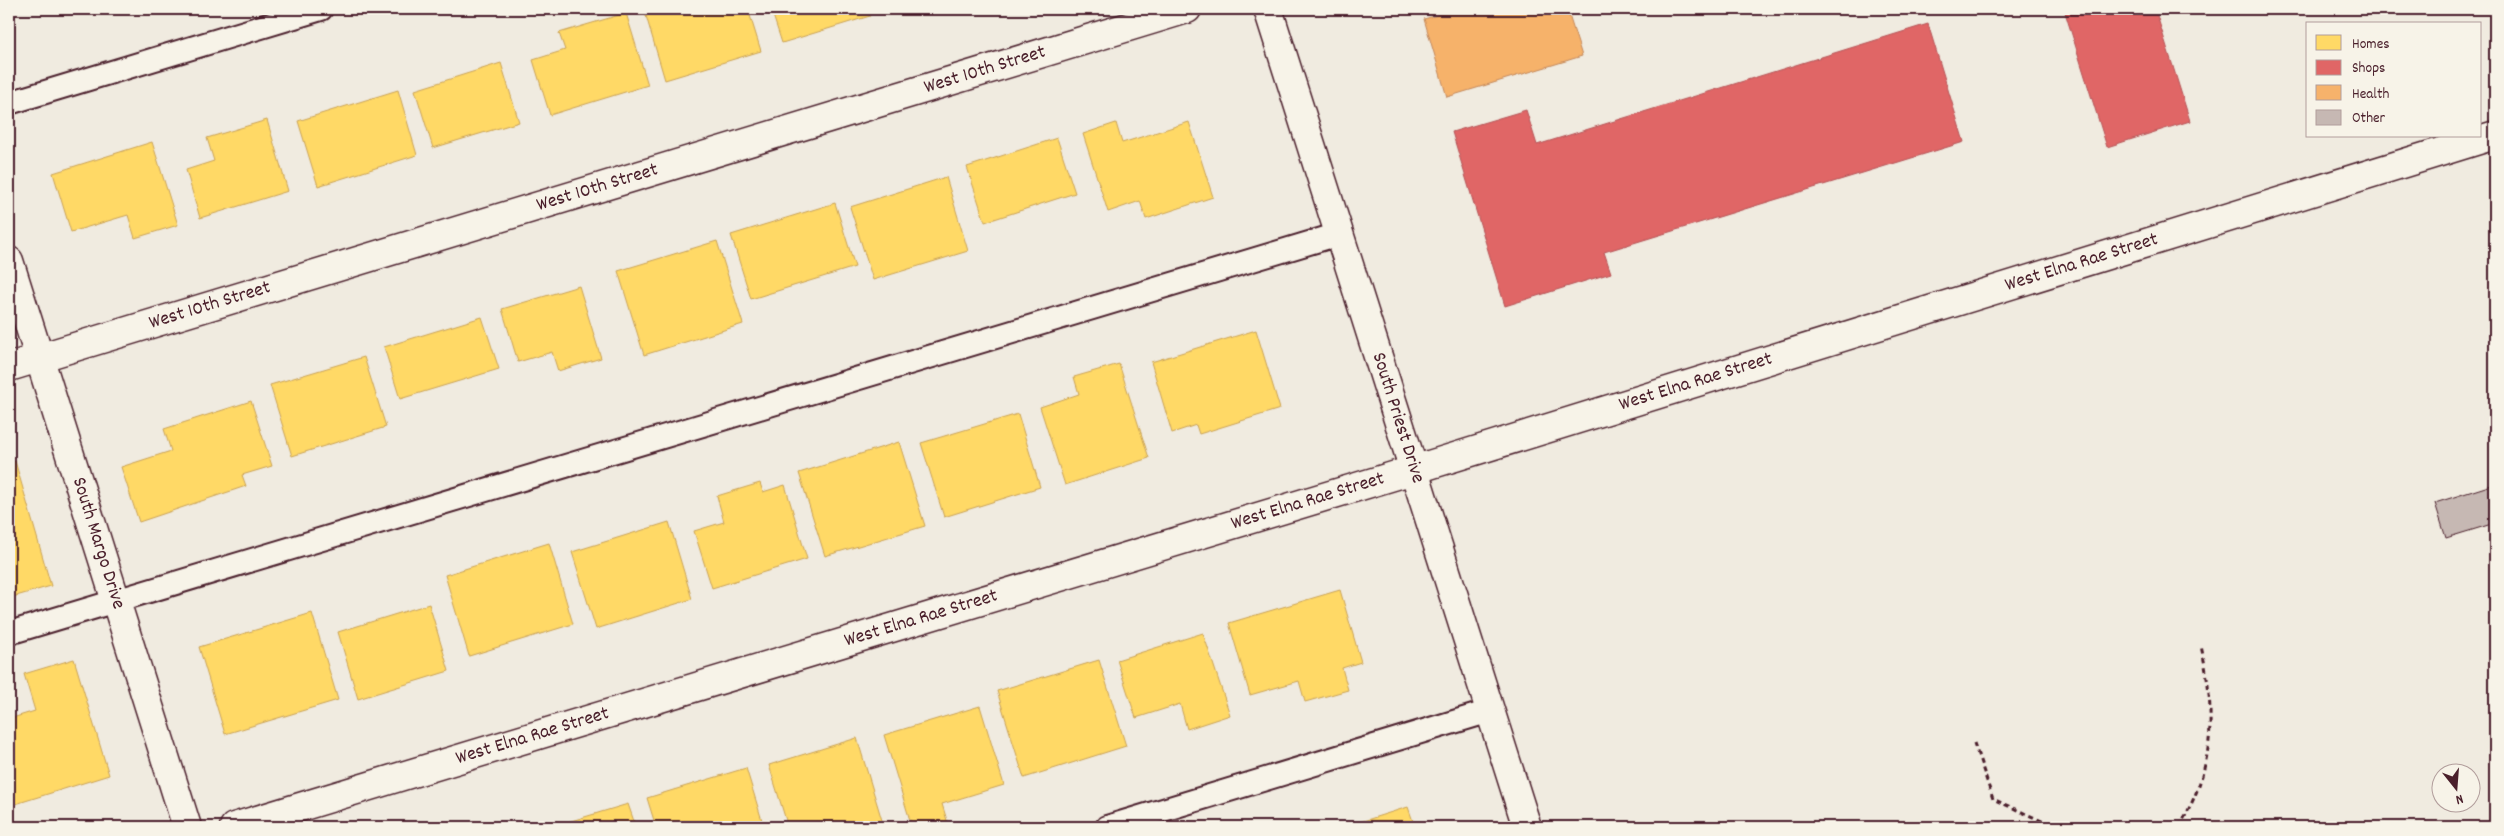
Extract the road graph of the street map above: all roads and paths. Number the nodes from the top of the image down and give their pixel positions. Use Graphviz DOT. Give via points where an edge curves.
graph roads {
  1 [pos="321,9"];
  2 [pos="1187,9"];
  3 [pos="1268,9"];
  4 [pos="9,103"];
  5 [pos="2495,135"];
  6 [pos="1339,234"];
  7 [pos="9,261"];
  8 [pos="40,358"];
  9 [pos="9,367"];
  10 [pos="1413,470"];
  11 [pos="117,600"];
  12 [pos="9,633"];
  13 [pos="2201,646"];
  14 [pos="1490,711"];
  15 [pos="1974,744"];
  16 [pos="187,827"];
  17 [pos="234,827"];
  18 [pos="1107,827"];
  19 [pos="1527,827"];
  20 [pos="2055,827"];
  21 [pos="2179,827"];
  1 -- 4 [label="lane"];
  2 -- 8 [label="street, West 10th Street"];
  3 -- 6 [label="street, South Priest Drive"];
  5 -- 10 [label="street, West Elna Rae Street"];
  6 -- 10 [label="street, South Priest Drive"];
  6 -- 11 [label="lane"];
  7 -- 8 [label="street, South Margo Drive"];
  8 -- 9 [label="street, West 10th Street"];
  8 -- 11 [label="street, South Margo Drive"];
  10 -- 14 [label="street, South Priest Drive"];
  10 -- 17 [label="street, West Elna Rae Street"];
  11 -- 12 [label="lane"];
  11 -- 16 [label="street, South Margo Drive"];
  13 -- 21 [label="path" via="2212,708 2209,748 2200,780"];
  14 -- 18 [label="lane"];
  14 -- 19 [label="street, South Priest Drive"];
  15 -- 20 [label="path" via="1993,799"];
}
